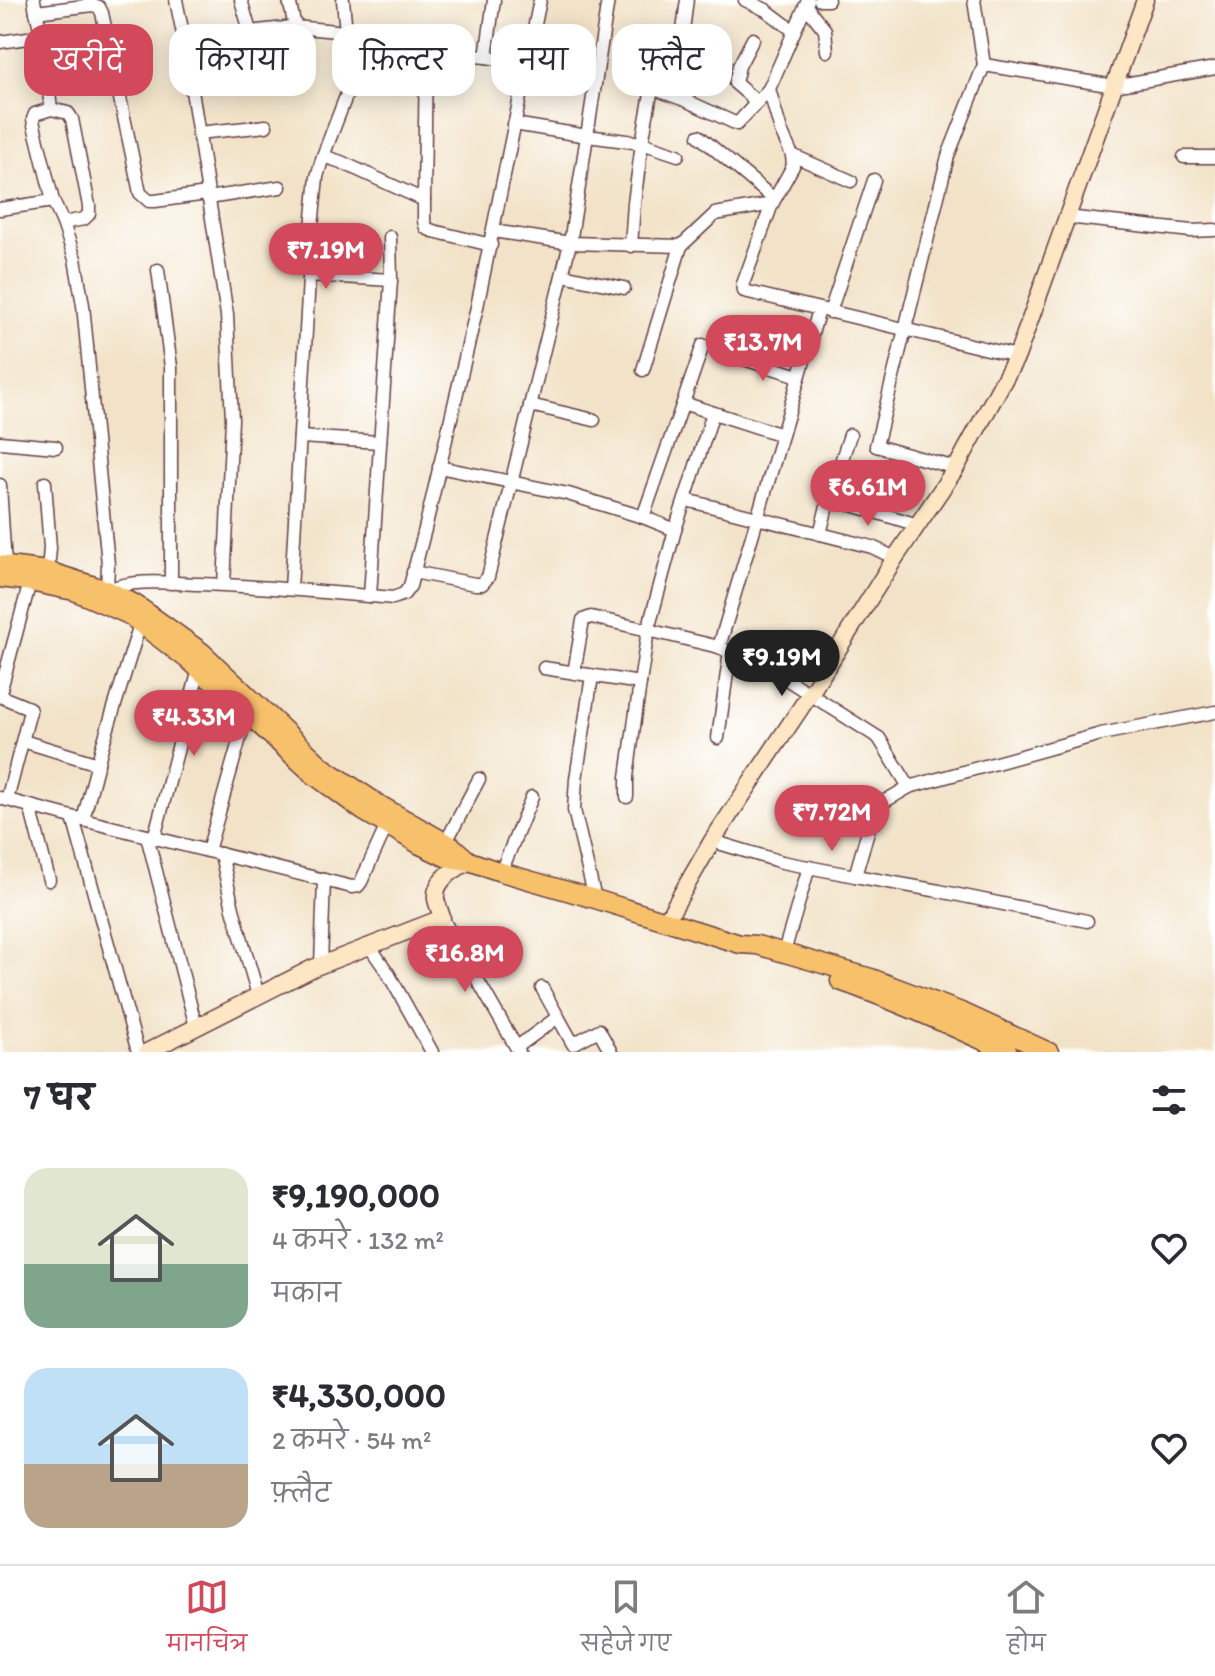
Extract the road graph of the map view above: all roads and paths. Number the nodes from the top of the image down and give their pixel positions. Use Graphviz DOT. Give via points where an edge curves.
graph roads {
  1 [pos="176,0"];
  2 [pos="241,0"];
  3 [pos="289,0"];
  4 [pos="343,0"];
  5 [pos="494,0"];
  6 [pos="540,0"];
  7 [pos="608,0"];
  8 [pos="687,0"];
  9 [pos="745,0"];
  10 [pos="820,0"];
  11 [pos="828,0"];
  12 [pos="974,0"];
  13 [pos="1145,0"];
  14 [pos="807,3"];
  15 [pos="61,4"];
  16 [pos="35,6"];
  17 [pos="181,24"];
  18 [pos="248,24"];
  19 [pos="294,24"];
  20 [pos="345,24"];
  21 [pos="535,24"];
  22 [pos="683,24"];
  23 [pos="794,31"];
  24 [pos="24,39"];
  25 [pos="753,39"];
  26 [pos="0,42"];
  27 [pos="827,51"];
  28 [pos="475,56"];
  29 [pos="486,57"];
  30 [pos="491,58"];
  31 [pos="984,65"];
  32 [pos="1215,68"];
  33 [pos="1114,86"];
  34 [pos="769,89"];
  35 [pos="49,96"];
  36 [pos="192,96"];
  37 [pos="346,96"];
  38 [pos="425,96"];
  39 [pos="520,96"];
  40 [pos="651,96"];
  41 [pos="674,96"];
  42 [pos="757,102"];
  43 [pos="51,109"];
  44 [pos="514,124"];
  45 [pos="266,126"];
  46 [pos="198,133"];
  47 [pos="587,136"];
  48 [pos="699,136"];
  49 [pos="642,143"];
  50 [pos="678,155"];
  51 [pos="792,155"];
  52 [pos="323,156"];
  53 [pos="1184,157"];
  54 [pos="1215,157"];
  55 [pos="874,180"];
  56 [pos="851,181"];
  57 [pos="280,187"];
  58 [pos="207,196"];
  59 [pos="424,200"];
  60 [pos="53,201"];
  61 [pos="773,202"];
  62 [pos="0,209"];
  63 [pos="1067,217"];
  64 [pos="63,223"];
  65 [pos="1215,230"];
  66 [pos="493,231"];
  67 [pos="390,237"];
  68 [pos="570,243"];
  69 [pos="491,245"];
  70 [pos="631,246"];
  71 [pos="681,246"];
  72 [pos="158,270"];
  73 [pos="309,275"];
  74 [pos="563,275"];
  75 [pos="391,280"];
  76 [pos="624,288"];
  77 [pos="824,311"];
  78 [pos="904,331"];
  79 [pos="703,345"];
  80 [pos="1017,356"];
  81 [pos="737,357"];
  82 [pos="643,370"];
  83 [pos="799,376"];
  84 [pos="683,403"];
  85 [pos="530,405"];
  86 [pos="713,413"];
  87 [pos="594,420"];
  88 [pos="782,435"];
  89 [pos="850,435"];
  90 [pos="300,437"];
  91 [pos="0,442"];
  92 [pos="380,442"];
  93 [pos="56,447"];
  94 [pos="439,467"];
  95 [pos="956,468"];
  96 [pos="511,482"];
  97 [pos="45,483"];
  98 [pos="0,485"];
  99 [pos="829,498"];
  100 [pos="686,500"];
  101 [pos="643,517"];
  102 [pos="757,518"];
  103 [pos="918,525"];
  104 [pos="675,530"];
  105 [pos="820,534"];
  106 [pos="895,558"];
  107 [pos="2,569"];
  108 [pos="48,571"];
  109 [pos="413,572"];
  110 [pos="30,582"];
  111 [pos="171,583"];
  112 [pos="224,585"];
  113 [pos="291,589"];
  114 [pos="104,596"];
  115 [pos="370,596"];
  116 [pos="140,624"];
  117 [pos="648,630"];
  118 [pos="724,649"];
  119 [pos="544,668"];
  120 [pos="199,669"];
  121 [pos="574,673"];
  122 [pos="592,676"];
  123 [pos="640,683"];
  124 [pos="810,694"];
  125 [pos="1215,712"];
  126 [pos="247,713"];
  127 [pos="718,738"];
  128 [pos="23,741"];
  129 [pos="98,764"];
  130 [pos="479,779"];
  131 [pos="909,787"];
  132 [pos="532,797"];
  133 [pos="627,797"];
  134 [pos="3,799"];
  135 [pos="30,806"];
  136 [pos="78,819"];
  137 [pos="387,825"];
  138 [pos="150,837"];
  139 [pos="712,841"];
  140 [pos="446,842"];
  141 [pos="214,853"];
  142 [pos="469,861"];
  143 [pos="809,867"];
  144 [pos="501,872"];
  145 [pos="855,876"];
  146 [pos="49,880"];
  147 [pos="324,880"];
  148 [pos="595,899"];
  149 [pos="442,918"];
  150 [pos="666,921"];
  151 [pos="1087,921"];
  152 [pos="740,944"];
  153 [pos="370,947"];
  154 [pos="784,952"];
  155 [pos="321,965"];
  156 [pos="542,988"];
  157 [pos="258,995"];
  158 [pos="558,1017"];
  159 [pos="196,1027"];
  160 [pos="518,1050"];
  161 [pos="138,1052"];
  162 [pos="147,1052"];
  163 [pos="432,1052"];
  164 [pos="611,1052"];
  165 [pos="1008,1052"];
  166 [pos="1049,1052"];
  1 -- 17 [label="street"];
  2 -- 18 [label="street"];
  3 -- 19 [label="street"];
  4 -- 20 [label="street"];
  5 -- 29 [label="street"];
  6 -- 21 [label="street"];
  7 -- 47 [label="street"];
  8 -- 22 [label="street"];
  9 -- 23 [label="street"];
  10 -- 11 [label="street"];
  12 -- 31 [label="street"];
  13 -- 33 [label="main road"];
  14 -- 23 [label="street"];
  14 -- 27 [label="street" via="825,30"];
  15 -- 16 [label="street"];
  15 -- 58 [label="street" via="93,5 102,13 140,193 155,201"];
  23 -- 34 [label="street"];
  24 -- 26 [label="street"];
  25 -- 42 [label="street" via="735,83"];
  28 -- 29 [label="street"];
  29 -- 30 [label="street"];
  31 -- 33 [label="street"];
  31 -- 78 [label="street" via="948,156"];
  32 -- 33 [label="street"];
  33 -- 63 [label="main road"];
  34 -- 42 [label="street"];
  34 -- 51 [label="street"];
  35 -- 43 [label="street"];
  36 -- 46 [label="street"];
  37 -- 52 [label="street"];
  38 -- 59 [label="street"];
  39 -- 44 [label="street"];
  40 -- 49 [label="street"];
  41 -- 42 [label="street" via="737,124"];
  43 -- 60 [label="street" via="33,119"];
  43 -- 64 [label="street" via="72,119 89,206 84,219"];
  44 -- 47 [label="street"];
  44 -- 66 [label="street"];
  45 -- 46 [label="street"];
  46 -- 58 [label="street"];
  47 -- 49 [label="street"];
  47 -- 68 [label="street"];
  48 -- 61 [label="street"];
  49 -- 50 [label="street"];
  49 -- 70 [label="street"];
  51 -- 56 [label="street"];
  51 -- 61 [label="street" via="793,166"];
  52 -- 59 [label="street"];
  52 -- 73 [label="street"];
  53 -- 54 [label="street"];
  55 -- 77 [label="street"];
  57 -- 58 [label="street"];
  58 -- 112 [label="street" via="227,315 232,420"];
  59 -- 69 [label="street" via="426,228"];
  60 -- 62 [label="street"];
  60 -- 64 [label="street"];
  61 -- 71 [label="street" via="715,214"];
  61 -- 77 [label="street" via="744,291"];
  63 -- 65 [label="street"];
  63 -- 80 [label="main road"];
  64 -- 114 [label="street" via="83,305 107,549"];
  66 -- 68 [label="street"];
  66 -- 69 [label="street"];
  67 -- 75 [label="street"];
  68 -- 70 [label="street"];
  68 -- 74 [label="street"];
  69 -- 94 [label="street"];
  70 -- 71 [label="street"];
  71 -- 82 [label="street"];
  72 -- 111 [label="street" via="171,367"];
  73 -- 75 [label="street"];
  73 -- 90 [label="street"];
  74 -- 76 [label="street"];
  74 -- 85 [label="street"];
  75 -- 92 [label="street"];
  77 -- 78 [label="street"];
  77 -- 83 [label="street"];
  78 -- 80 [label="street"];
  78 -- 95 [label="street" via="876,446"];
  79 -- 84 [label="street"];
  80 -- 95 [label="main road"];
  81 -- 83 [label="street"];
  83 -- 88 [label="street"];
  84 -- 86 [label="street"];
  84 -- 101 [label="street"];
  85 -- 87 [label="street"];
  85 -- 96 [label="street"];
  86 -- 88 [label="street"];
  86 -- 100 [label="street"];
  88 -- 102 [label="street"];
  89 -- 99 [label="street"];
  90 -- 92 [label="street"];
  90 -- 113 [label="street"];
  91 -- 93 [label="street"];
  92 -- 115 [label="street"];
  94 -- 96 [label="street"];
  94 -- 109 [label="street"];
  95 -- 103 [label="main road"];
  96 -- 101 [label="street"];
  96 -- 109 [label="street" via="486,581 475,584"];
  97 -- 108 [label="street"];
  98 -- 107 [label="street"];
  99 -- 103 [label="street"];
  99 -- 105 [label="street"];
  100 -- 102 [label="street"];
  100 -- 104 [label="street"];
  101 -- 104 [label="street"];
  102 -- 105 [label="street"];
  102 -- 118 [label="street"];
  103 -- 106 [label="main road"];
  104 -- 117 [label="street"];
  105 -- 106 [label="street"];
  106 -- 124 [label="main road"];
  107 -- 108 [label="main road"];
  107 -- 110 [label="main road"];
  108 -- 114 [label="main road"];
  109 -- 115 [label="street" via="404,594"];
  110 -- 114 [label="main road"];
  110 -- 128 [label="street" via="1,693 29,708"];
  111 -- 112 [label="street"];
  111 -- 114 [label="street" via="121,585"];
  112 -- 113 [label="street"];
  113 -- 115 [label="street"];
  114 -- 116 [label="main road"];
  114 -- 140 [label="main road" via="135,604 202,652 323,767"];
  116 -- 120 [label="main road"];
  116 -- 129 [label="street"];
  117 -- 118 [label="street"];
  117 -- 121 [label="street" via="591,617 583,620"];
  117 -- 123 [label="street"];
  118 -- 124 [label="street"];
  118 -- 127 [label="street"];
  119 -- 121 [label="street"];
  120 -- 126 [label="main road"];
  120 -- 138 [label="street"];
  121 -- 122 [label="street"];
  122 -- 123 [label="street"];
  122 -- 148 [label="street" via="574,810"];
  123 -- 133 [label="street"];
  124 -- 131 [label="street" via="879,738"];
  124 -- 139 [label="main road"];
  125 -- 131 [label="street" via="1101,734"];
  126 -- 137 [label="main road" via="314,775"];
  126 -- 141 [label="street"];
  128 -- 129 [label="street"];
  128 -- 134 [label="street"];
  129 -- 136 [label="street"];
  130 -- 140 [label="street"];
  131 -- 145 [label="street" via="875,807"];
  132 -- 144 [label="street"];
  134 -- 135 [label="street"];
  135 -- 136 [label="street"];
  135 -- 146 [label="street"];
  136 -- 138 [label="street"];
  136 -- 161 [label="street"];
  137 -- 142 [label="main road" via="445,857"];
  137 -- 147 [label="street" via="358,886"];
  138 -- 141 [label="street"];
  138 -- 159 [label="street"];
  139 -- 143 [label="street"];
  139 -- 150 [label="main road"];
  140 -- 142 [label="main road"];
  141 -- 147 [label="street"];
  141 -- 157 [label="street"];
  142 -- 144 [label="main road"];
  142 -- 149 [label="main road" via="442,880 436,898"];
  143 -- 145 [label="street"];
  143 -- 154 [label="street"];
  144 -- 148 [label="main road"];
  145 -- 151 [label="street"];
  147 -- 155 [label="street"];
  148 -- 150 [label="main road"];
  149 -- 153 [label="main road"];
  149 -- 160 [label="street"];
  150 -- 152 [label="main road"];
  152 -- 154 [label="main road"];
  152 -- 165 [label="main road" via="865,990"];
  153 -- 155 [label="main road"];
  153 -- 163 [label="street"];
  154 -- 166 [label="main road" via="964,1013"];
  155 -- 157 [label="main road"];
  156 -- 158 [label="street"];
  157 -- 159 [label="main road"];
  158 -- 160 [label="street"];
  158 -- 164 [label="street" via="573,1044 599,1030"];
  159 -- 162 [label="main road"];
}
